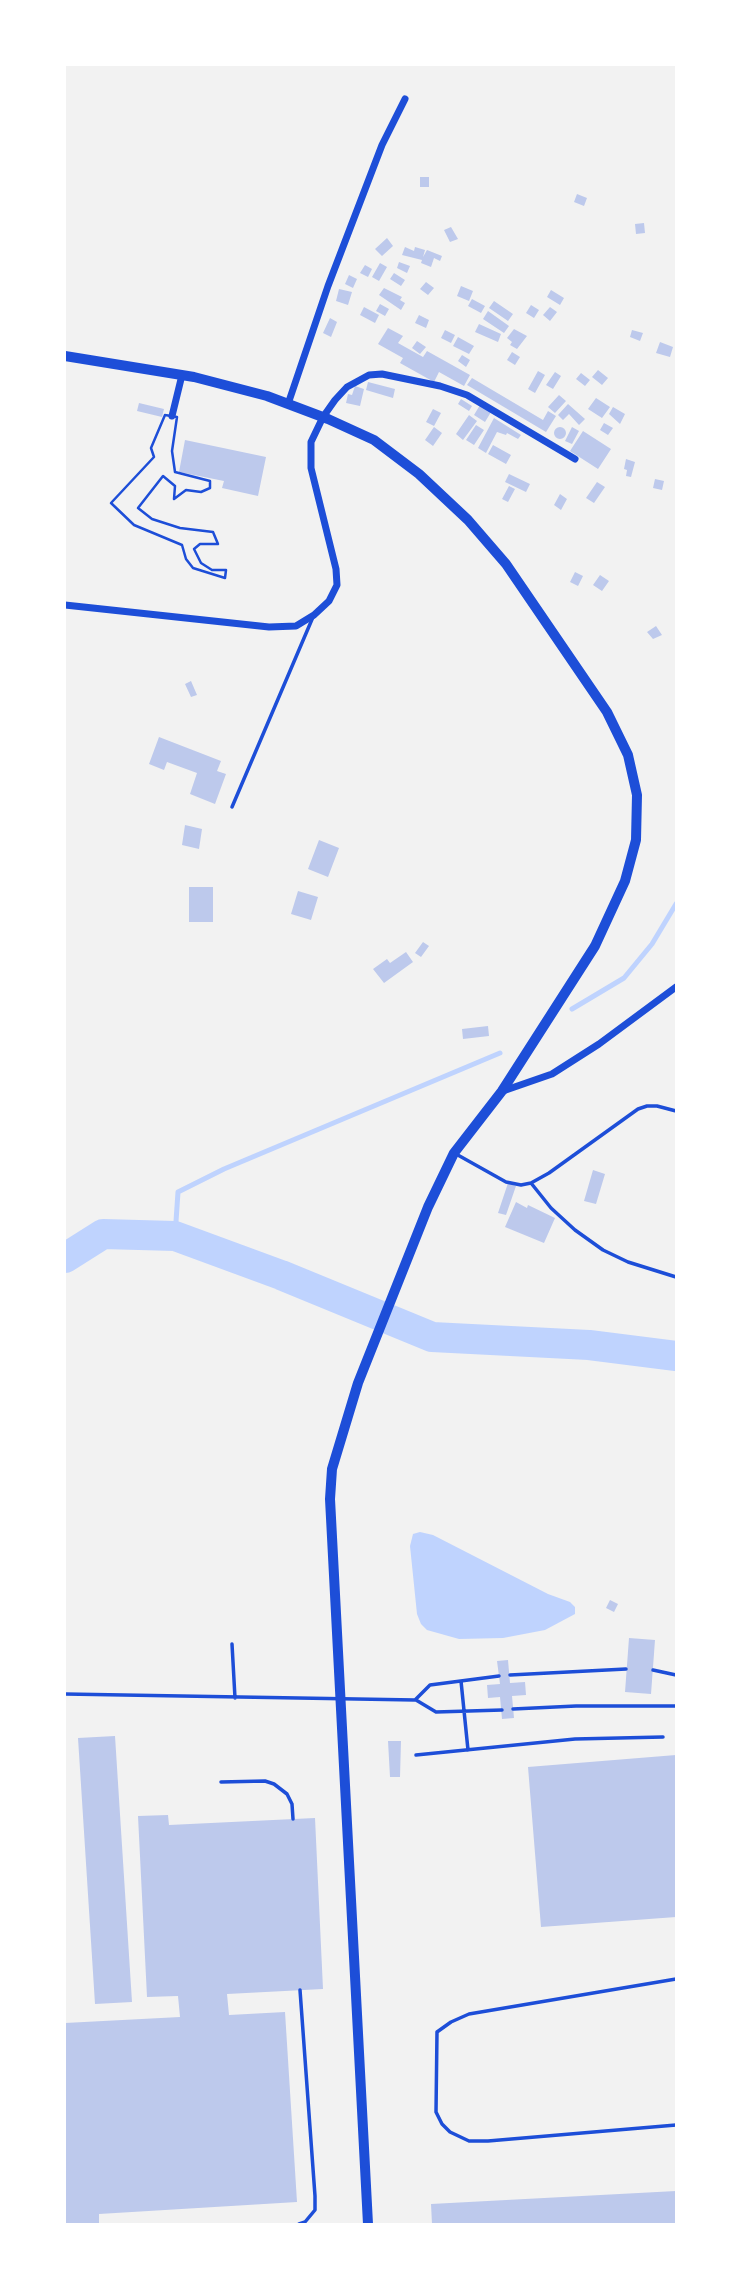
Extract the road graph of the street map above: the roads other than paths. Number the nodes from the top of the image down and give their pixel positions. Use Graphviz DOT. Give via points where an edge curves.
graph roads {
  1 [pos="405,99"];
  2 [pos="65,356"];
  3 [pos="182,374"];
  4 [pos="288,404"];
  5 [pos="172,416"];
  6 [pos="323,417"];
  7 [pos="575,459"];
  8 [pos="65,605"];
  9 [pos="314,615"];
  10 [pos="232,807"];
  11 [pos="676,988"];
  12 [pos="502,1091"];
  13 [pos="676,1111"];
  14 [pos="454,1153"];
  15 [pos="531,1183"];
  16 [pos="676,1277"];
  17 [pos="232,1644"];
  18 [pos="626,1669"];
  19 [pos="653,1670"];
  20 [pos="510,1675"];
  21 [pos="676,1675"];
  22 [pos="499,1676"];
  23 [pos="461,1681"];
  24 [pos="65,1694"];
  25 [pos="235,1698"];
  26 [pos="341,1699"];
  27 [pos="415,1700"];
  28 [pos="676,1706"];
  29 [pos="513,1709"];
  30 [pos="502,1710"];
  31 [pos="464,1712"];
  32 [pos="663,1737"];
  33 [pos="468,1750"];
  34 [pos="416,1755"];
  35 [pos="221,1782"];
  36 [pos="293,1819"];
  37 [pos="676,1979"];
  38 [pos="300,1990"];
  39 [pos="676,2125"];
  40 [pos="299,2224"];
  41 [pos="369,2224"];
  1 -- 4 [label="street" via="382,145"];
  2 -- 3 [label="street"];
  3 -- 4 [label="street"];
  3 -- 5 [label="street"];
  4 -- 6 [label="street"];
  6 -- 7 [label="street" via="347,387 369,375 382,374 467,395"];
  6 -- 9 [label="street" via="311,442 311,468 337,585"];
  6 -- 12 [label="street" via="374,440 468,520 506,564 592,689 628,755 637,795 635,840 625,881 594,946"];
  8 -- 9 [label="street" via="269,627 296,626"];
  9 -- 10 [label="lane"];
  11 -- 12 [label="street" via="552,1073"];
  12 -- 14 [label="street"];
  13 -- 15 [label="lane" via="657,1106 638,1109"];
  14 -- 15 [label="lane" via="506,1182"];
  14 -- 26 [label="street" via="358,1383 332,1469"];
  15 -- 16 [label="lane" via="551,1208 603,1250"];
  17 -- 25 [label="lane"];
  18 -- 20 [label="lane"];
  19 -- 21 [label="lane"];
  22 -- 23 [label="lane"];
  23 -- 27 [label="lane" via="430,1685"];
  23 -- 31 [label="lane"];
  24 -- 25 [label="lane"];
  25 -- 26 [label="lane"];
  26 -- 27 [label="lane"];
  26 -- 41 [label="street"];
  27 -- 31 [label="lane" via="436,1712"];
  28 -- 29 [label="lane"];
  30 -- 31 [label="lane"];
  31 -- 33 [label="lane"];
  32 -- 33 [label="lane" via="575,1739"];
  33 -- 34 [label="lane"];
  35 -- 36 [label="lane" via="274,1784 287,1794"];
  37 -- 39 [label="lane" via="468,2014 451,2022 437,2032 436,2112 450,2132 469,2141"];
  38 -- 40 [label="lane" via="315,2196 314,2210"];
}
